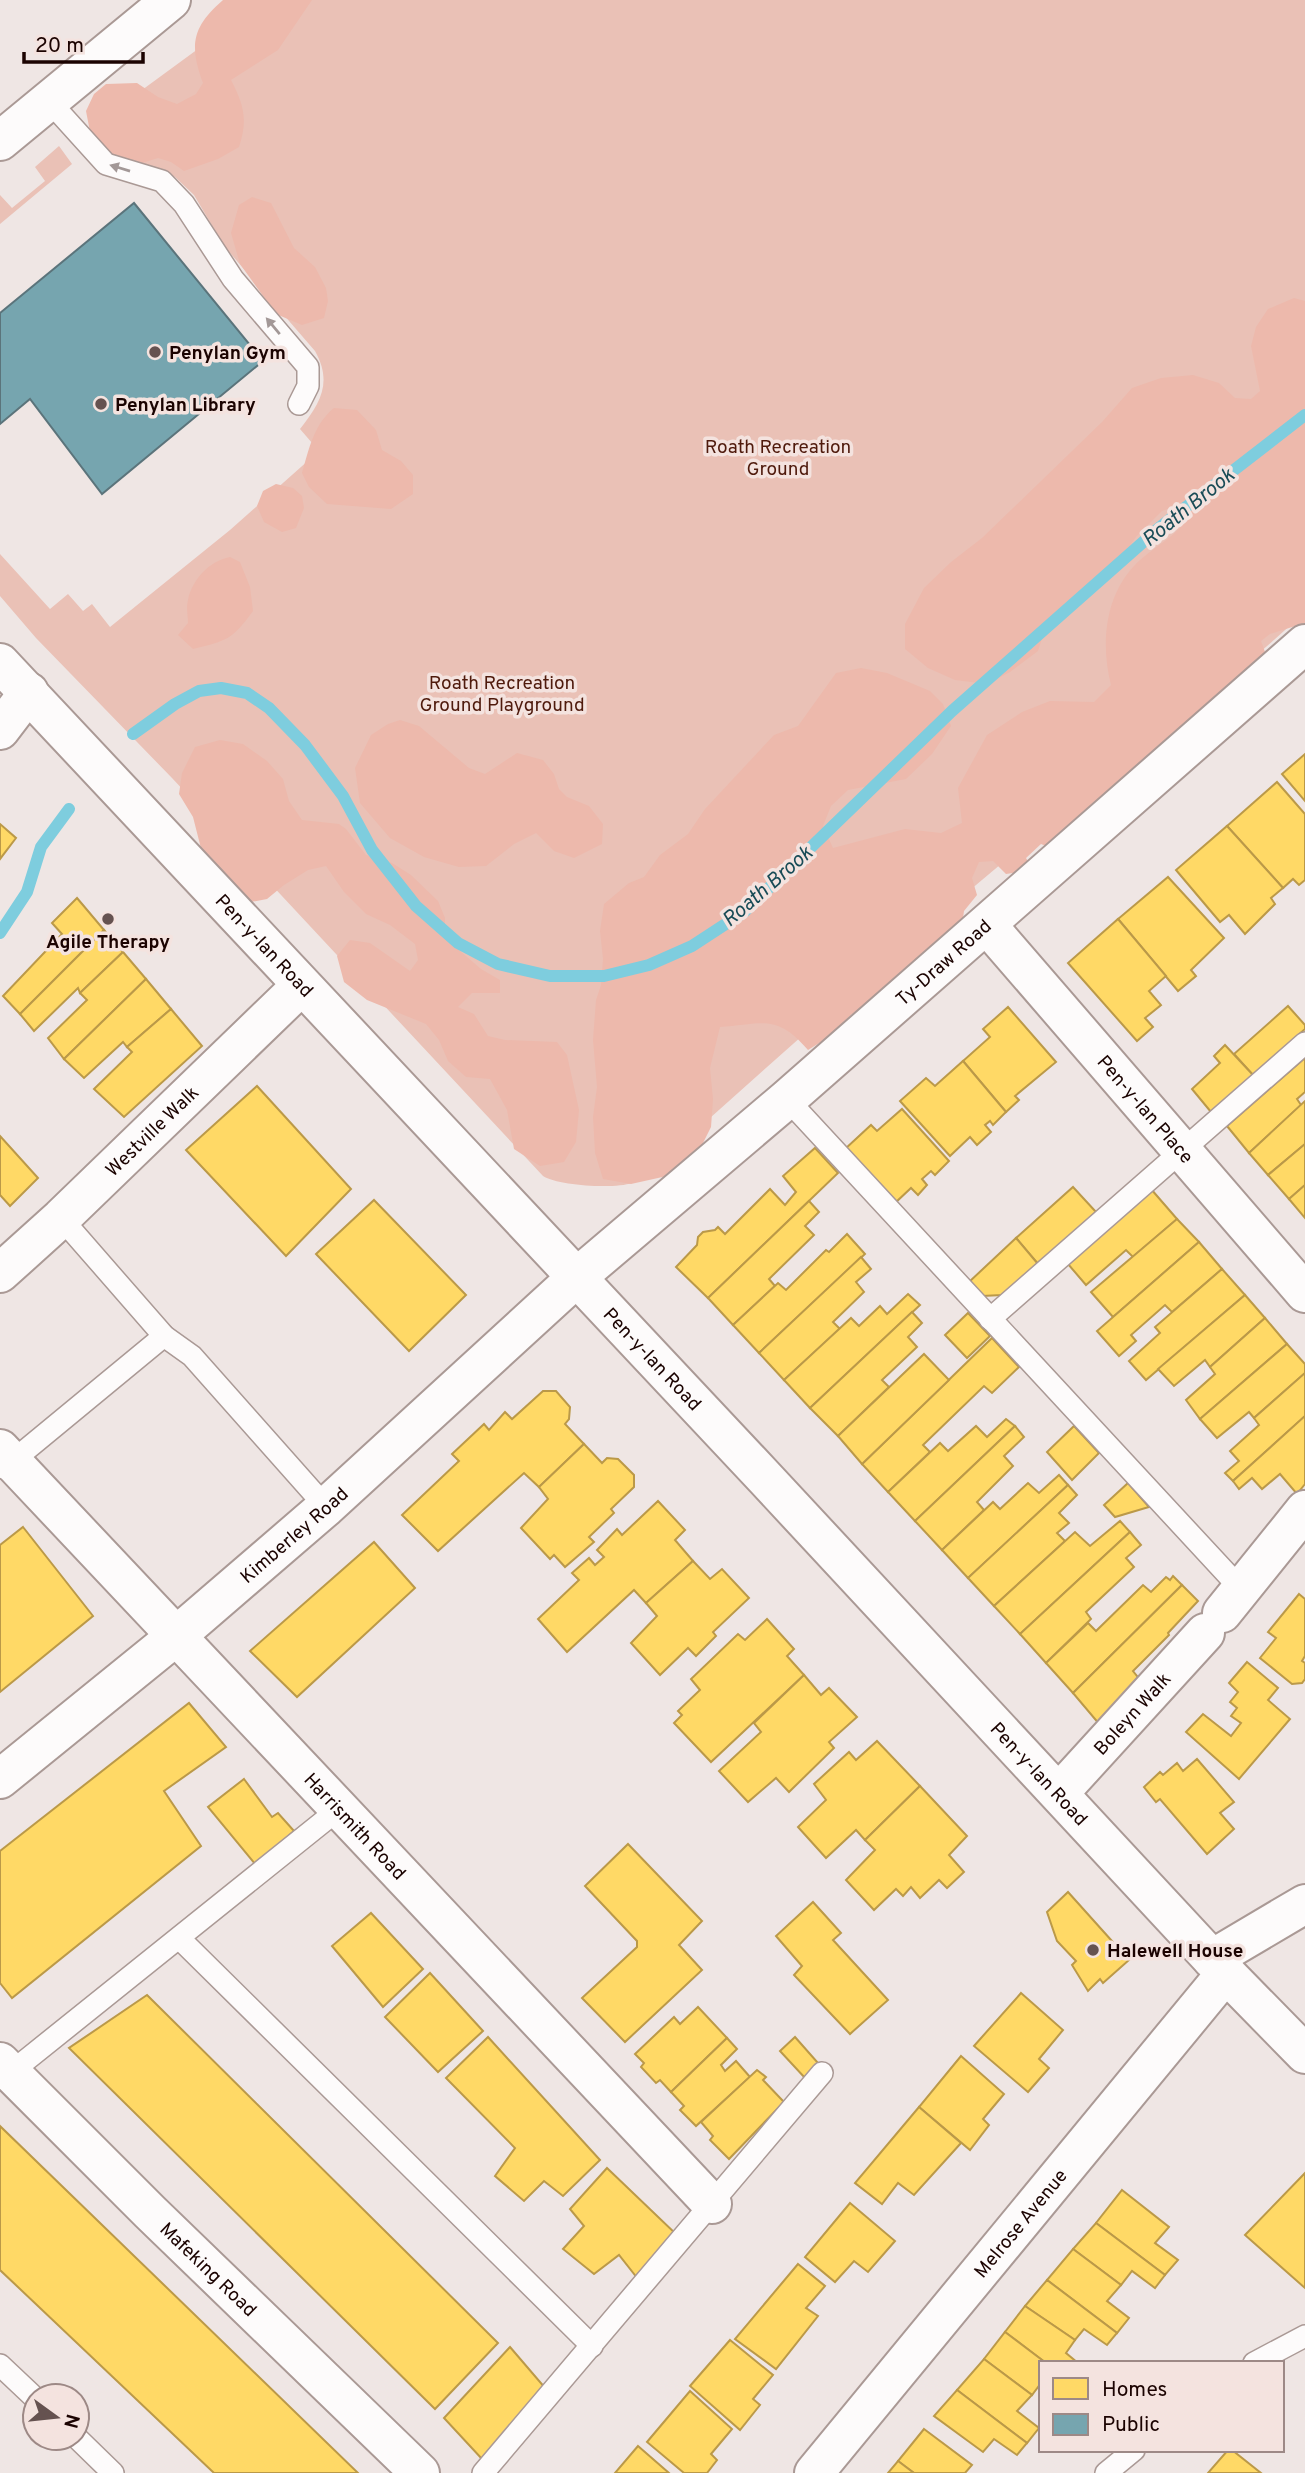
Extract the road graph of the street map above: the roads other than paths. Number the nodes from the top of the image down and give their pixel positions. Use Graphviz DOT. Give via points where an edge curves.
graph roads {
  1 [pos="172,0"];
  2 [pos="49,101"];
  3 [pos="0,141"];
  4 [pos="299,404"];
  5 [pos="1305,644"];
  6 [pos="0,663"];
  7 [pos="29,692"];
  8 [pos="0,730"];
  9 [pos="986,925"];
  10 [pos="301,986"];
  11 [pos="1305,1043"];
  12 [pos="787,1100"];
  13 [pos="1183,1150"];
  14 [pos="61,1218"];
  15 [pos="0,1273"];
  16 [pos="576,1278"];
  17 [pos="1305,1293"];
  18 [pos="990,1319"];
  19 [pos="164,1336"];
  20 [pos="4,1461"];
  21 [pos="326,1507"];
  22 [pos="1305,1510"];
  23 [pos="1223,1611"];
  24 [pos="175,1637"];
  25 [pos="0,1779"];
  26 [pos="1059,1793"];
  27 [pos="339,1809"];
  28 [pos="1305,1904"];
  29 [pos="180,1939"];
  30 [pos="1219,1966"];
  31 [pos="1305,2054"];
  32 [pos="3,2072"];
  33 [pos="822,2073"];
  34 [pos="712,2204"];
  35 [pos="1305,2336"];
  36 [pos="592,2346"];
  37 [pos="1258,2361"];
  38 [pos="0,2365"];
  39 [pos="21,2385"];
  40 [pos="91,2452"];
  41 [pos="1132,2452"];
  42 [pos="113,2473"];
  43 [pos="420,2473"];
  44 [pos="483,2473"];
  45 [pos="814,2473"];
  46 [pos="1106,2473"];
  1 -- 2 [label="street"];
  2 -- 3 [label="street"];
  4 -- 2 [label="lane, one-way" via="308,386 309,368 233,279 184,204 162,181 106,164"];
  5 -- 9 [label="street, Ty-Draw Road"];
  6 -- 7 [label="street, Pen-y-lan Road"];
  7 -- 8 [label="street"];
  7 -- 10 [label="street, Pen-y-lan Road"];
  9 -- 12 [label="street, Ty-Draw Road"];
  9 -- 13 [label="street, Pen-y-lan Place"];
  10 -- 14 [label="street, Westville Walk"];
  10 -- 16 [label="street, Pen-y-lan Road"];
  11 -- 13 [label="lane"];
  12 -- 16 [label="street, Ty-Draw Road"];
  12 -- 18 [label="lane"];
  13 -- 17 [label="street, Pen-y-lan Place"];
  13 -- 18 [label="lane"];
  14 -- 15 [label="street, Westville Walk"];
  14 -- 19 [label="lane"];
  16 -- 21 [label="street, Kimberley Road"];
  16 -- 26 [label="street, Pen-y-lan Road"];
  18 -- 23 [label="lane"];
  19 -- 20 [label="lane"];
  19 -- 21 [label="lane" via="192,1356"];
  20 -- 24 [label="street, Harrismith Road"];
  21 -- 24 [label="street, Kimberley Road"];
  22 -- 23 [label="street, Boleyn Walk"];
  23 -- 26 [label="street, Boleyn Walk"];
  24 -- 25 [label="street, Kimberley Road"];
  24 -- 27 [label="street, Harrismith Road"];
  26 -- 30 [label="street, Pen-y-lan Road"];
  27 -- 29 [label="lane"];
  27 -- 34 [label="street, Harrismith Road"];
  28 -- 30 [label="street, Melrose Avenue"];
  29 -- 32 [label="lane"];
  29 -- 36 [label="lane"];
  30 -- 31 [label="street, Pen-y-lan Road"];
  30 -- 45 [label="street, Melrose Avenue"];
  32 -- 43 [label="street, Mafeking Road"];
  33 -- 34 [label="lane"];
  34 -- 36 [label="lane"];
  35 -- 37 [label="lane"];
  36 -- 44 [label="lane"];
  38 -- 39 [label="lane"];
  40 -- 42 [label="lane"];
  41 -- 46 [label="lane"];
}
